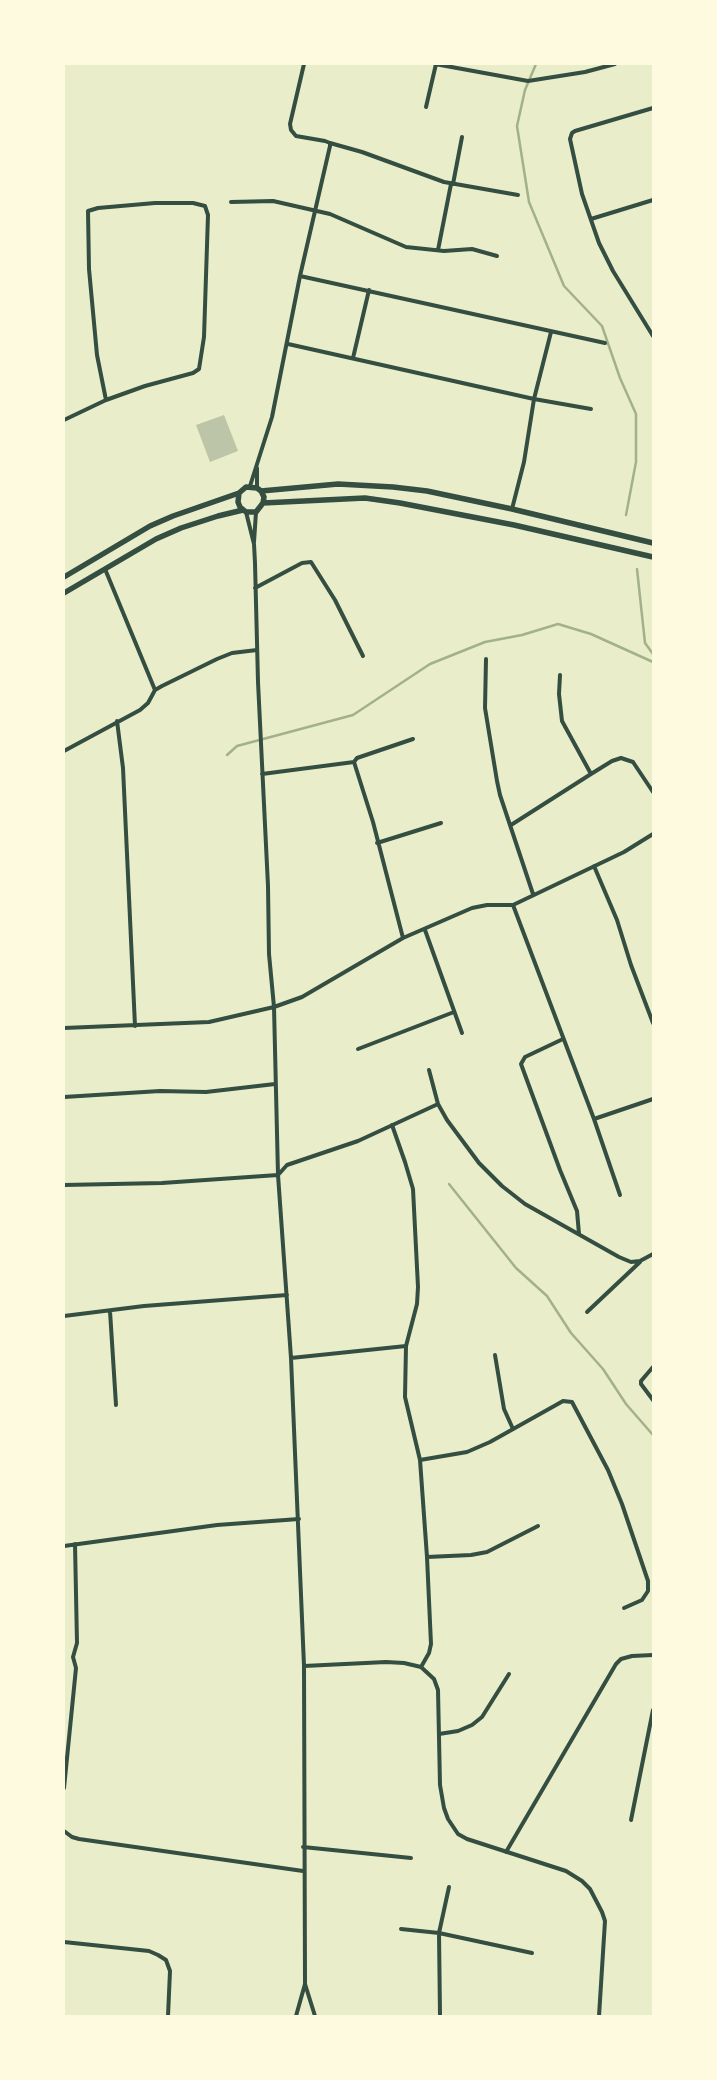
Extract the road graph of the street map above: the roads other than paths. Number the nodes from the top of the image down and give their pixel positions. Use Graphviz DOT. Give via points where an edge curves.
graph roads {
  1 [pos="304,64"];
  2 [pos="436,64"];
  3 [pos="615,64"];
  4 [pos="426,107"];
  5 [pos="653,108"];
  6 [pos="462,137"];
  7 [pos="330,143"];
  8 [pos="452,184"];
  9 [pos="518,195"];
  10 [pos="653,200"];
  11 [pos="231,202"];
  12 [pos="315,210"];
  13 [pos="591,219"];
  14 [pos="438,250"];
  15 [pos="497,256"];
  16 [pos="300,276"];
  17 [pos="369,290"];
  18 [pos="551,332"];
  19 [pos="653,336"];
  20 [pos="605,343"];
  21 [pos="288,344"];
  22 [pos="353,358"];
  23 [pos="534,399"];
  24 [pos="106,400"];
  25 [pos="591,409"];
  26 [pos="64,420"];
  27 [pos="257,466"];
  28 [pos="250,486"];
  29 [pos="259,490"];
  30 [pos="239,493"];
  31 [pos="263,503"];
  32 [pos="512,509"];
  33 [pos="245,511"];
  34 [pos="256,512"];
  35 [pos="653,543"];
  36 [pos="254,544"];
  37 [pos="653,557"];
  38 [pos="105,569"];
  39 [pos="64,577"];
  40 [pos="255,588"];
  41 [pos="64,593"];
  42 [pos="257,650"];
  43 [pos="363,656"];
  44 [pos="486,659"];
  45 [pos="560,675"];
  46 [pos="155,690"];
  47 [pos="117,721"];
  48 [pos="413,739"];
  49 [pos="64,750"];
  50 [pos="354,762"];
  51 [pos="262,774"];
  52 [pos="591,774"];
  53 [pos="653,792"];
  54 [pos="441,823"];
  55 [pos="512,826"];
  56 [pos="653,834"];
  57 [pos="377,843"];
  58 [pos="594,866"];
  59 [pos="534,894"];
  60 [pos="513,905"];
  61 [pos="425,930"];
  62 [pos="403,938"];
  63 [pos="653,1006"];
  64 [pos="274,1007"];
  65 [pos="648,1007"];
  66 [pos="454,1012"];
  67 [pos="653,1023"];
  68 [pos="135,1026"];
  69 [pos="64,1028"];
  70 [pos="462,1034"];
  71 [pos="563,1039"];
  72 [pos="358,1049"];
  73 [pos="429,1070"];
  74 [pos="275,1084"];
  75 [pos="64,1097"];
  76 [pos="653,1099"];
  77 [pos="438,1104"];
  78 [pos="594,1119"];
  79 [pos="392,1126"];
  80 [pos="278,1175"];
  81 [pos="64,1185"];
  82 [pos="620,1195"];
  83 [pos="579,1234"];
  84 [pos="653,1254"];
  85 [pos="640,1261"];
  86 [pos="287,1295"];
  87 [pos="110,1311"];
  88 [pos="587,1312"];
  89 [pos="64,1316"];
  90 [pos="406,1346"];
  91 [pos="495,1355"];
  92 [pos="291,1358"];
  93 [pos="653,1368"];
  94 [pos="653,1400"];
  95 [pos="116,1404"];
  96 [pos="513,1429"];
  97 [pos="420,1460"];
  98 [pos="299,1519"];
  99 [pos="538,1526"];
  100 [pos="75,1544"];
  101 [pos="64,1546"];
  102 [pos="427,1557"];
  103 [pos="624,1608"];
  104 [pos="653,1654"];
  105 [pos="304,1666"];
  106 [pos="421,1667"];
  107 [pos="509,1674"];
  108 [pos="653,1710"];
  109 [pos="439,1734"];
  110 [pos="64,1788"];
  111 [pos="630,1820"];
  112 [pos="65,1834"];
  113 [pos="303,1847"];
  114 [pos="506,1852"];
  115 [pos="411,1858"];
  116 [pos="303,1871"];
  117 [pos="449,1887"];
  118 [pos="401,1929"];
  119 [pos="439,1934"];
  120 [pos="64,1942"];
  121 [pos="532,1952"];
  122 [pos="305,1984"];
  123 [pos="168,2016"];
  124 [pos="296,2016"];
  125 [pos="315,2016"];
  126 [pos="440,2016"];
  127 [pos="599,2016"];
  1 -- 7 [label="street" via="291,130 296,136"];
  2 -- 3 [label="street" via="534,81"];
  2 -- 4 [label="street"];
  5 -- 13 [label="street" via="572,133 570,139 582,194"];
  6 -- 8 [label="street"];
  7 -- 8 [label="street"];
  7 -- 12 [label="street"];
  8 -- 9 [label="street"];
  8 -- 14 [label="street"];
  10 -- 13 [label="street"];
  11 -- 12 [label="street" via="272,201"];
  12 -- 14 [label="street" via="406,247"];
  12 -- 16 [label="street"];
  13 -- 19 [label="street" via="613,271"];
  14 -- 15 [label="street" via="472,249"];
  16 -- 17 [label="street"];
  16 -- 21 [label="street"];
  17 -- 18 [label="street"];
  17 -- 22 [label="street"];
  18 -- 20 [label="street"];
  18 -- 23 [label="street"];
  21 -- 22 [label="street"];
  21 -- 27 [label="street"];
  22 -- 23 [label="street"];
  23 -- 25 [label="street"];
  23 -- 32 [label="street" via="524,462"];
  24 -- 24 [label="street" via="97,355 89,270 88,211 155,203 205,206 208,215 205,319 199,369"];
  24 -- 26 [label="street"];
  27 -- 28 [label="street"];
  27 -- 29 [label="street"];
  28 -- 29 [label="main road"];
  28 -- 30 [label="main road"];
  29 -- 31 [label="main road" via="264,497"];
  29 -- 32 [label="main road" via="338,484 384,486"];
  30 -- 33 [label="main road" via="238,502"];
  30 -- 39 [label="main road" via="150,526"];
  31 -- 34 [label="main road"];
  31 -- 37 [label="main road" via="357,498 400,503"];
  32 -- 35 [label="main road"];
  33 -- 34 [label="main road"];
  33 -- 36 [label="street"];
  33 -- 38 [label="main road" via="181,528"];
  34 -- 36 [label="street"];
  36 -- 40 [label="street"];
  38 -- 41 [label="main road"];
  38 -- 46 [label="street"];
  40 -- 42 [label="street"];
  40 -- 43 [label="street" via="302,563 311,562 335,600"];
  42 -- 46 [label="street" via="232,653"];
  42 -- 51 [label="street"];
  44 -- 55 [label="street" via="485,708 500,795"];
  45 -- 52 [label="street" via="562,721"];
  46 -- 47 [label="street" via="140,710"];
  47 -- 49 [label="street"];
  47 -- 68 [label="street"];
  48 -- 50 [label="street" via="357,758"];
  50 -- 51 [label="street"];
  50 -- 57 [label="street"];
  51 -- 64 [label="street"];
  52 -- 53 [label="street" via="612,761 626,758 633,762"];
  52 -- 55 [label="street"];
  54 -- 57 [label="street"];
  55 -- 59 [label="street"];
  56 -- 58 [label="street"];
  57 -- 62 [label="street"];
  58 -- 59 [label="street"];
  58 -- 65 [label="street" via="618,920 630,965"];
  59 -- 60 [label="street"];
  60 -- 61 [label="street" via="472,908"];
  60 -- 71 [label="street"];
  61 -- 62 [label="street"];
  61 -- 66 [label="street"];
  62 -- 64 [label="street" via="302,997"];
  63 -- 65 [label="street"];
  64 -- 68 [label="street" via="209,1022"];
  64 -- 74 [label="street"];
  65 -- 67 [label="street"];
  66 -- 70 [label="street"];
  66 -- 72 [label="street"];
  68 -- 69 [label="street"];
  71 -- 78 [label="street"];
  71 -- 83 [label="street" via="525,1057 521,1064 578,1212"];
  73 -- 77 [label="street"];
  74 -- 75 [label="street" via="206,1092"];
  74 -- 80 [label="street"];
  76 -- 78 [label="street"];
  77 -- 79 [label="street"];
  77 -- 83 [label="street" via="479,1163 502,1186 525,1204"];
  78 -- 82 [label="street"];
  79 -- 80 [label="street" via="287,1165"];
  79 -- 90 [label="street" via="413,1189 418,1304"];
  80 -- 81 [label="street" via="162,1183"];
  80 -- 86 [label="street"];
  83 -- 85 [label="street" via="619,1257 631,1262"];
  84 -- 85 [label="street"];
  85 -- 88 [label="street"];
  86 -- 87 [label="street"];
  86 -- 92 [label="street"];
  87 -- 89 [label="street"];
  87 -- 95 [label="street"];
  90 -- 92 [label="street"];
  90 -- 97 [label="street" via="405,1398"];
  91 -- 96 [label="street" via="504,1409"];
  92 -- 98 [label="street"];
  93 -- 94 [label="street" via="641,1381"];
  96 -- 97 [label="street" via="467,1452"];
  96 -- 103 [label="street" via="563,1402 572,1402 576,1408 622,1504 648,1581 648,1592 642,1600"];
  97 -- 102 [label="street"];
  98 -- 100 [label="street" via="217,1525"];
  98 -- 105 [label="street"];
  99 -- 102 [label="street" via="487,1552"];
  100 -- 101 [label="street"];
  100 -- 110 [label="street" via="77,1643 73,1657 76,1668"];
  102 -- 106 [label="street" via="431,1644"];
  104 -- 114 [label="street" via="632,1656 616,1664"];
  105 -- 106 [label="street" via="386,1662"];
  105 -- 113 [label="street"];
  106 -- 109 [label="street" via="434,1679 438,1690"];
  107 -- 109 [label="street" via="482,1717 458,1731"];
  108 -- 111 [label="street"];
  109 -- 114 [label="street" via="440,1785 448,1819 458,1834"];
  112 -- 116 [label="street" via="79,1839"];
  113 -- 115 [label="street"];
  113 -- 116 [label="street"];
  114 -- 127 [label="street" via="566,1871 590,1889 605,1921"];
  116 -- 122 [label="street"];
  117 -- 119 [label="street"];
  118 -- 119 [label="street"];
  119 -- 121 [label="street"];
  119 -- 126 [label="street"];
  120 -- 123 [label="street" via="158,1954 166,1960 170,1971"];
  122 -- 124 [label="street"];
  122 -- 125 [label="street"];
}
